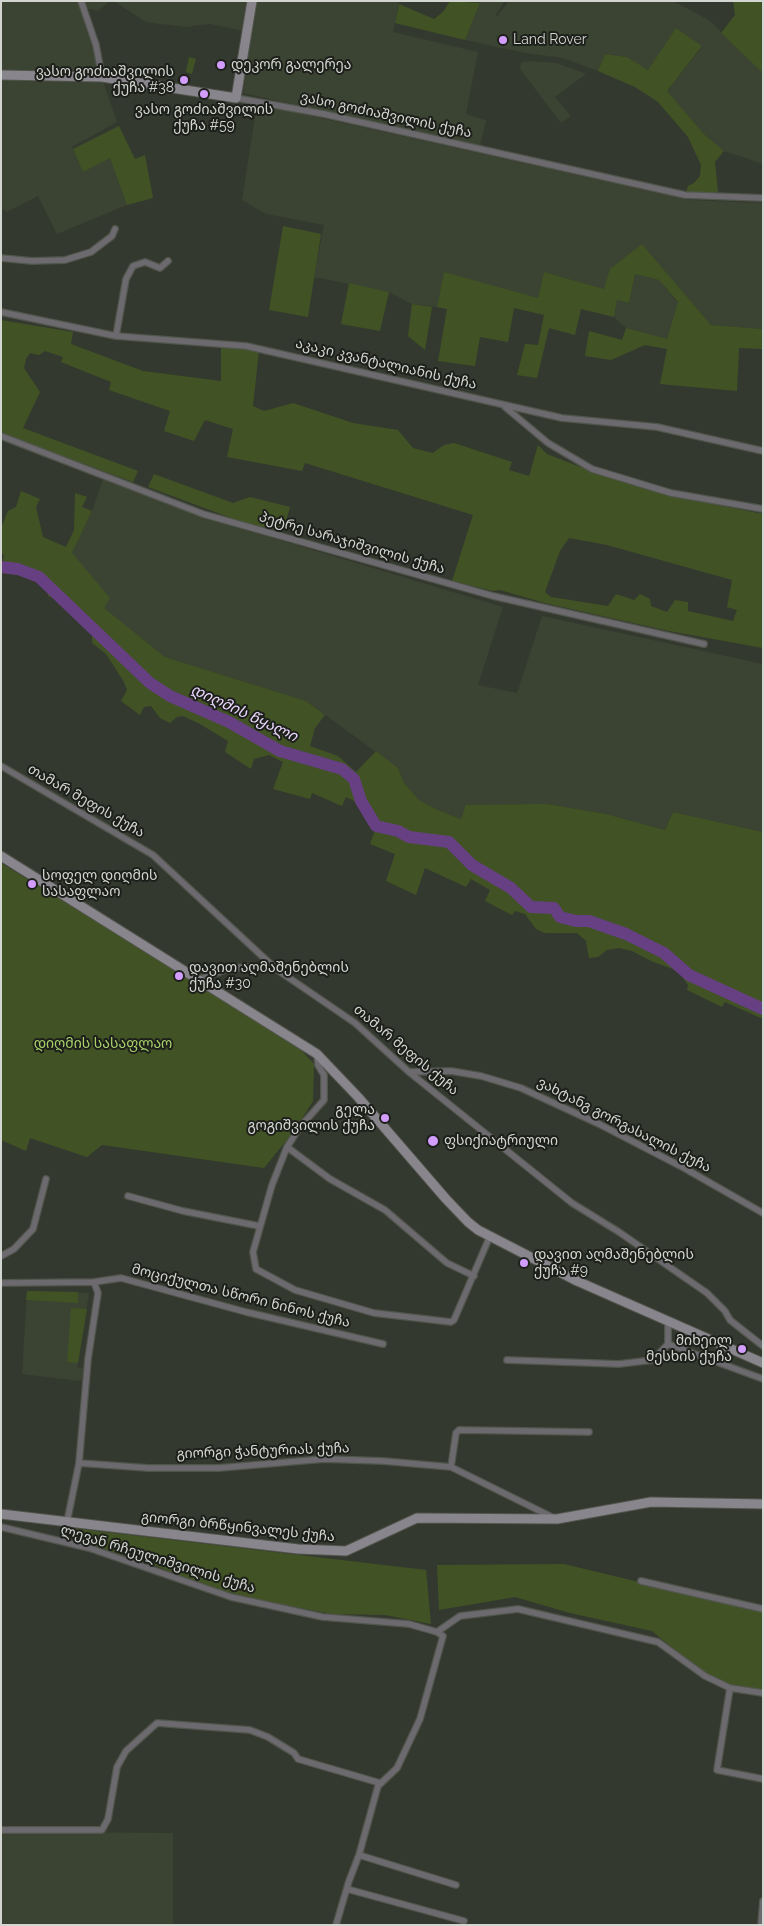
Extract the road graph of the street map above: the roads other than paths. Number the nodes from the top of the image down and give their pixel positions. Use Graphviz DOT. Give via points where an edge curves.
graph roads {
  1 [pos="81,1"];
  2 [pos="252,1"];
  3 [pos="1,74"];
  4 [pos="102,77"];
  5 [pos="236,98"];
  6 [pos="763,198"];
  7 [pos="115,229"];
  8 [pos="1,258"];
  9 [pos="168,261"];
  10 [pos="1,312"];
  11 [pos="116,336"];
  12 [pos="504,405"];
  13 [pos="1,436"];
  14 [pos="763,451"];
  15 [pos="763,509"];
  16 [pos="704,644"];
  17 [pos="1,766"];
  18 [pos="1,856"];
  19 [pos="276,969"];
  20 [pos="198,980"];
  21 [pos="317,1054"];
  22 [pos="409,1072"];
  23 [pos="287,1147"];
  24 [pos="46,1179"];
  25 [pos="128,1196"];
  26 [pos="763,1213"];
  27 [pos="259,1226"];
  28 [pos="490,1236"];
  29 [pos="1,1256"];
  30 [pos="474,1276"];
  31 [pos="94,1282"];
  32 [pos="1,1283"];
  33 [pos="668,1321"];
  34 [pos="383,1344"];
  35 [pos="668,1344"];
  36 [pos="763,1346"];
  37 [pos="507,1360"];
  38 [pos="763,1363"];
  39 [pos="763,1379"];
  40 [pos="589,1432"];
  41 [pos="79,1463"];
  42 [pos="451,1467"];
  43 [pos="763,1504"];
  44 [pos="1,1514"];
  45 [pos="557,1519"];
  46 [pos="67,1522"];
  47 [pos="1,1527"];
  48 [pos="641,1581"];
  49 [pos="763,1609"];
  50 [pos="437,1632"];
  51 [pos="730,1688"];
  52 [pos="763,1693"];
  53 [pos="763,1779"];
  54 [pos="380,1783"];
  55 [pos="1,1830"];
  56 [pos="359,1855"];
  57 [pos="456,1885"];
  58 [pos="347,1889"];
  59 [pos="763,1901"];
  60 [pos="464,1921"];
  61 [pos="336,1925"];
  62 [pos="761,1925"];
  1 -- 4 [label="street" via="96,45"];
  2 -- 5 [label="street"];
  3 -- 4 [label="street, ვასო გოძიაშვილის ქუჩა"];
  4 -- 5 [label="street, ვასო გოძიაშვილის ქუჩა"];
  5 -- 6 [label="street, ვასო გოძიაშვილის ქუჩა" via="324,114 685,196"];
  7 -- 8 [label="street" via="112,236 91,252 65,260"];
  9 -- 11 [label="street" via="160,268 144,262 133,266 126,279"];
  10 -- 11 [label="street, აკაკი კვანტალიანის ქუჩა"];
  11 -- 12 [label="street, აკაკი კვანტალიანის ქუჩა" via="254,347"];
  12 -- 14 [label="street, აკაკი კვანტალიანის ქუჩა" via="562,418 657,427"];
  12 -- 15 [label="street" via="548,443 592,469 672,493"];
  13 -- 16 [label="street, პეტრე სარაჯიშვილის ქუჩა" via="203,514 493,596"];
  17 -- 19 [label="street, თამარ მეფის ქუჩა" via="154,855"];
  18 -- 20 [label="street"];
  19 -- 20 [label="street" via="230,968"];
  19 -- 22 [label="street, თამარ მეფის ქუჩა" via="355,1023"];
  20 -- 21 [label="street"];
  21 -- 23 [label="street" via="324,1076 324,1100"];
  21 -- 28 [label="street" via="468,1222"];
  22 -- 26 [label="street, ვახტანგ გორგასალის ქუჩა" via="451,1071 521,1088 599,1124"];
  22 -- 36 [label="street, თამარ მეფის ქუჩა" via="572,1203 706,1293 730,1320"];
  23 -- 27 [label="street"];
  23 -- 30 [label="street" via="330,1179 385,1210 447,1263"];
  24 -- 29 [label="street" via="33,1229 14,1249"];
  25 -- 27 [label="street"];
  27 -- 30 [label="street" via="252,1252 256,1269 295,1290 374,1313 453,1321"];
  28 -- 30 [label="street"];
  28 -- 33 [label="street" via="577,1281"];
  31 -- 32 [label="street, მოციქულთა სწორი ნინოს ქუჩა"];
  31 -- 34 [label="street, მოციქულთა სწორი ნინოს ქუჩა" via="121,1278"];
  31 -- 41 [label="street" via="98,1293 88,1359"];
  33 -- 35 [label="street"];
  33 -- 38 [label="street"];
  35 -- 37 [label="street" via="652,1360 619,1364"];
  35 -- 39 [label="street"];
  40 -- 42 [label="street" via="459,1430 455,1434"];
  41 -- 42 [label="street, გიორგი ჭანტურიას ქუჩა" via="148,1468 219,1468 324,1459"];
  41 -- 46 [label="street"];
  42 -- 45 [label="street, გიორგი ჭანტურიას ქუჩა"];
  43 -- 45 [label="street, გიორგი ბრწყინვალეს ქუჩა" via="651,1502"];
  44 -- 46 [label="street, გიორგი ბრწყინვალეს ქუჩა"];
  45 -- 46 [label="street, გიორგი ბრწყინვალეს ქუჩა" via="417,1518 346,1551 298,1549"];
  47 -- 50 [label="street, ლევან რჩეულიშვილის ქუჩა" via="89,1548 231,1597 323,1617 409,1624"];
  48 -- 49 [label="street"];
  50 -- 51 [label="street" via="460,1616 518,1609 658,1642 705,1676"];
  50 -- 54 [label="street" via="443,1636 420,1719 397,1768"];
  51 -- 52 [label="street"];
  51 -- 53 [label="street" via="717,1770"];
  54 -- 55 [label="street" via="298,1759 268,1737 250,1730 157,1723 126,1751 117,1767 108,1819 102,1830"];
  54 -- 56 [label="street"];
  56 -- 57 [label="street"];
  56 -- 58 [label="street"];
  58 -- 60 [label="street"];
  58 -- 61 [label="street"];
  59 -- 62 [label="street"];
}
